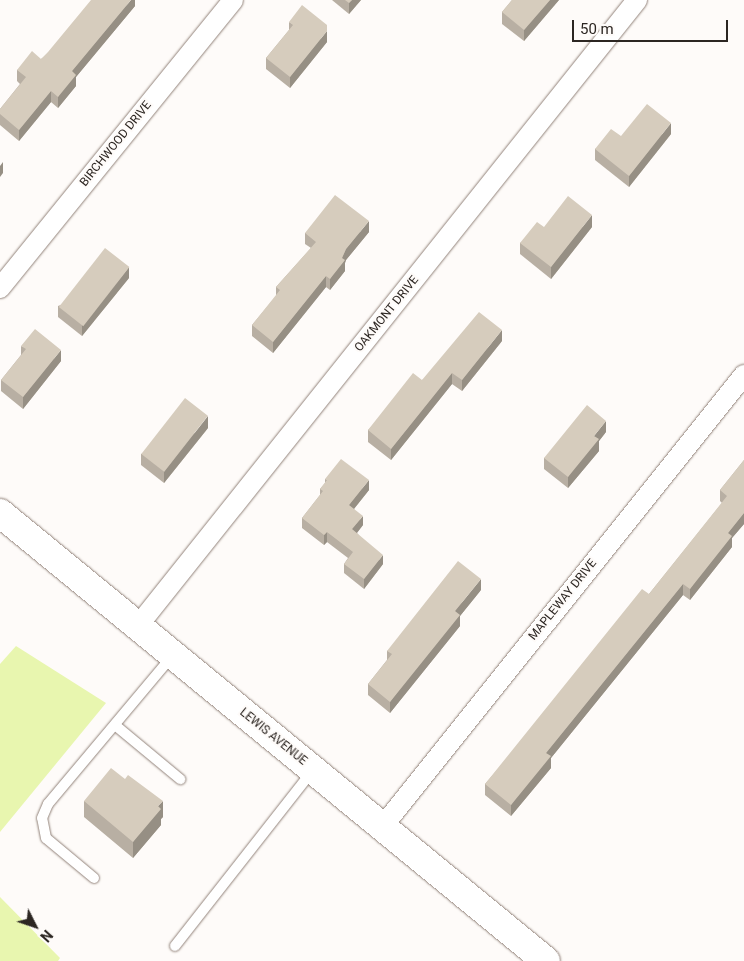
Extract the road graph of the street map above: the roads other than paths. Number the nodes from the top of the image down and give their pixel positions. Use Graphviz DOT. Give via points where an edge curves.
graph roads {
  1 [pos="233,0"];
  2 [pos="637,0"];
  3 [pos="0,288"];
  4 [pos="744,375"];
  5 [pos="0,512"];
  6 [pos="137,627"];
  7 [pos="172,656"];
  8 [pos="115,725"];
  9 [pos="313,769"];
  10 [pos="180,779"];
  11 [pos="383,826"];
  12 [pos="94,878"];
  13 [pos="175,946"];
  14 [pos="539,959"];
  1 -- 3 [label="street, BIRCHWOOD DRIVE"];
  2 -- 6 [label="street, OAKMONT DRIVE"];
  4 -- 11 [label="street, MAPLEWAY DRIVE"];
  5 -- 6 [label="main road, LEWIS AVENUE"];
  6 -- 7 [label="main road, LEWIS AVENUE"];
  7 -- 8 [label="lane"];
  7 -- 9 [label="main road, LEWIS AVENUE"];
  8 -- 10 [label="lane"];
  8 -- 12 [label="lane" via="48,804 42,818 46,838"];
  9 -- 11 [label="main road, LEWIS AVENUE"];
  9 -- 13 [label="lane"];
  11 -- 14 [label="main road, LEWIS AVENUE"];
}
